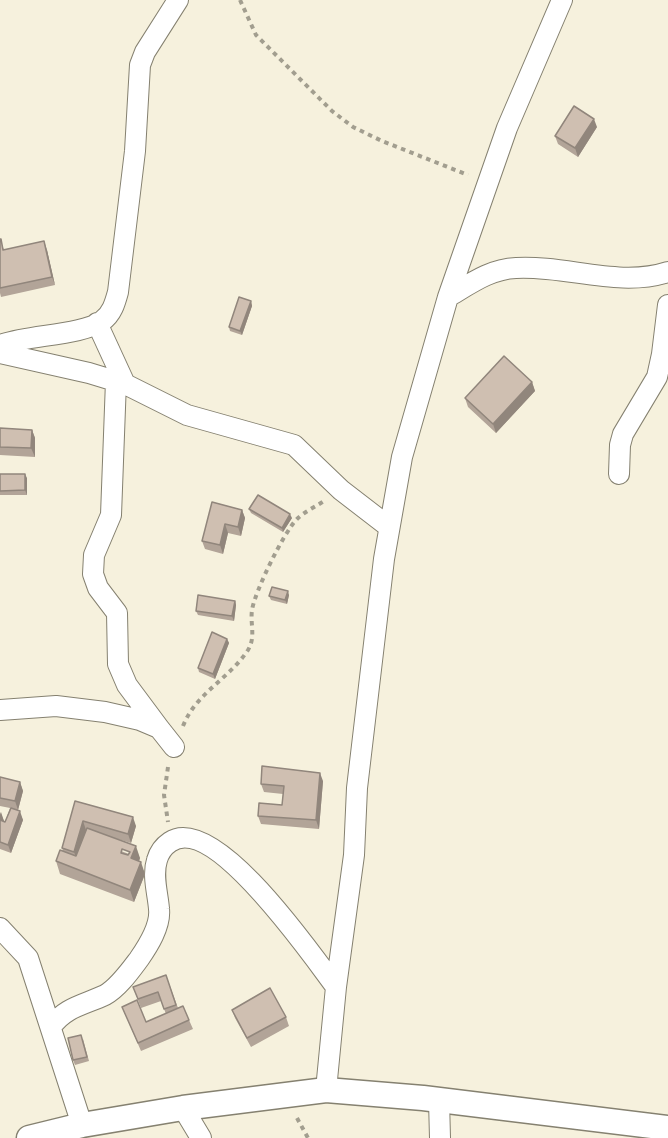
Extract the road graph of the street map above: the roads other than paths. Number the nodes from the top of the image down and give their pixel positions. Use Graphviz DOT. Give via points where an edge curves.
graph roads {
  1 [pos="178,0"];
  2 [pos="562,0"];
  3 [pos="668,272"];
  4 [pos="448,297"];
  5 [pos="668,305"];
  6 [pos="97,323"];
  7 [pos="0,345"];
  8 [pos="0,353"];
  9 [pos="121,383"];
  10 [pos="619,474"];
  11 [pos="390,527"];
  12 [pos="0,710"];
  13 [pos="159,728"];
  14 [pos="174,747"];
  15 [pos="0,928"];
  16 [pos="336,987"];
  17 [pos="51,1027"];
  18 [pos="326,1090"];
  19 [pos="439,1100"];
  20 [pos="183,1108"];
  21 [pos="82,1125"];
  22 [pos="668,1128"];
  23 [pos="29,1138"];
  24 [pos="201,1138"];
  25 [pos="440,1138"];
  1 -- 6 [label="street" via="140,64 135,151 118,292 113,309"];
  2 -- 4 [label="street" via="507,128"];
  3 -- 4 [label="street" via="653,277 618,277 515,268 481,276"];
  4 -- 11 [label="street" via="402,457"];
  5 -- 10 [label="street" via="657,377 623,434"];
  6 -- 7 [label="street"];
  6 -- 9 [label="street"];
  8 -- 9 [label="street"];
  9 -- 11 [label="street" via="187,415 294,445 341,490"];
  9 -- 13 [label="street" via="111,515 94,555 93,574 98,588 117,613 118,664 127,685"];
  11 -- 16 [label="street"];
  12 -- 13 [label="street" via="56,706 105,712"];
  13 -- 14 [label="street"];
  15 -- 17 [label="street" via="28,958"];
  16 -- 17 [label="street" via="269,901 227,859 184,838 164,847 156,860 159,918 139,958 112,991 65,1012"];
  16 -- 18 [label="street"];
  17 -- 21 [label="street"];
  18 -- 19 [label="street"];
  18 -- 20 [label="street"];
  19 -- 22 [label="street"];
  19 -- 25 [label="street"];
  20 -- 21 [label="street"];
  20 -- 24 [label="street"];
  21 -- 23 [label="street"];
}
